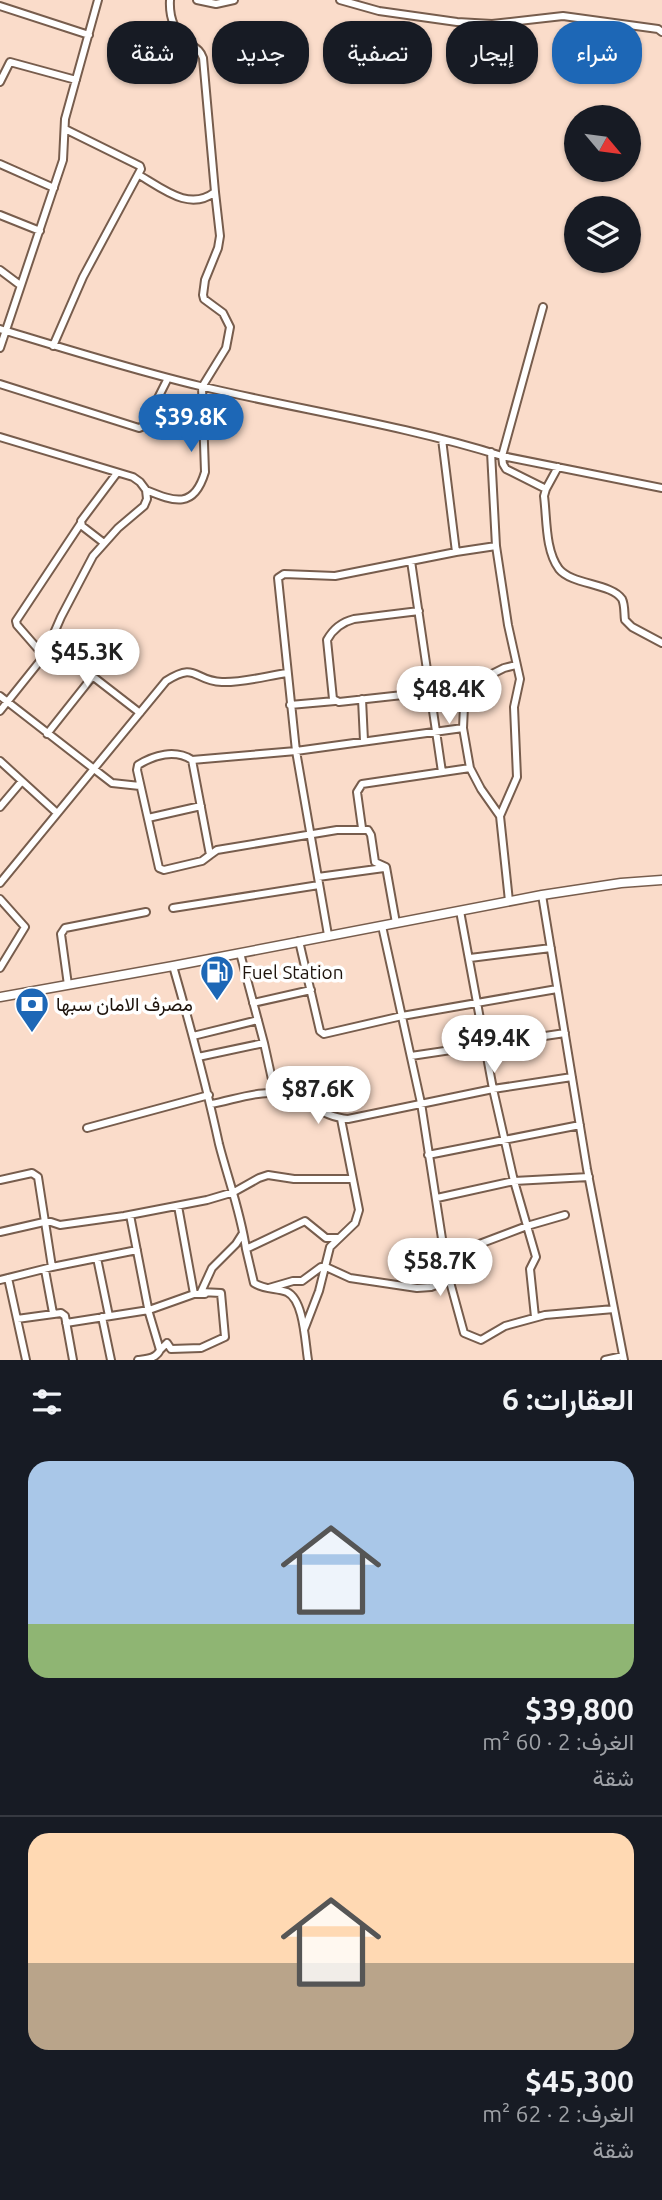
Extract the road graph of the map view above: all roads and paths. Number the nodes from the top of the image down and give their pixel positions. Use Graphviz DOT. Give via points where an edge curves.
graph roads {
  1 [pos="99,0"];
  2 [pos="170,0"];
  3 [pos="197,0"];
  4 [pos="233,0"];
  5 [pos="340,0"];
  6 [pos="361,2"];
  7 [pos="0,6"];
  8 [pos="662,32"];
  9 [pos="89,35"];
  10 [pos="76,80"];
  11 [pos="0,82"];
  12 [pos="65,130"];
  13 [pos="0,164"];
  14 [pos="139,175"];
  15 [pos="54,188"];
  16 [pos="215,192"];
  17 [pos="0,215"];
  18 [pos="40,231"];
  19 [pos="0,270"];
  20 [pos="20,285"];
  21 [pos="543,307"];
  22 [pos="3,330"];
  23 [pos="53,346"];
  24 [pos="0,348"];
  25 [pos="168,378"];
  26 [pos="0,384"];
  27 [pos="202,387"];
  28 [pos="0,437"];
  29 [pos="442,439"];
  30 [pos="491,452"];
  31 [pos="502,456"];
  32 [pos="558,467"];
  33 [pos="117,473"];
  34 [pos="662,488"];
  35 [pos="546,489"];
  36 [pos="146,490"];
  37 [pos="80,523"];
  38 [pos="104,544"];
  39 [pos="496,546"];
  40 [pos="456,552"];
  41 [pos="411,561"];
  42 [pos="419,611"];
  43 [pos="662,643"];
  44 [pos="51,644"];
  45 [pos="44,656"];
  46 [pos="516,665"];
  47 [pos="287,673"];
  48 [pos="93,676"];
  49 [pos="430,691"];
  50 [pos="0,696"];
  51 [pos="362,699"];
  52 [pos="335,701"];
  53 [pos="7,702"];
  54 [pos="290,705"];
  55 [pos="0,711"];
  56 [pos="140,713"];
  57 [pos="463,728"];
  58 [pos="435,732"];
  59 [pos="47,734"];
  60 [pos="365,741"];
  61 [pos="296,751"];
  62 [pos="192,760"];
  63 [pos="0,761"];
  64 [pos="470,768"];
  65 [pos="93,770"];
  66 [pos="442,772"];
  67 [pos="22,781"];
  68 [pos="140,786"];
  69 [pos="201,806"];
  70 [pos="0,807"];
  71 [pos="57,813"];
  72 [pos="500,816"];
  73 [pos="148,818"];
  74 [pos="362,828"];
  75 [pos="310,834"];
  76 [pos="210,855"];
  77 [pos="386,867"];
  78 [pos="318,877"];
  79 [pos="662,880"];
  80 [pos="0,883"];
  81 [pos="319,885"];
  82 [pos="542,895"];
  83 [pos="0,899"];
  84 [pos="509,901"];
  85 [pos="173,908"];
  86 [pos="460,911"];
  87 [pos="146,912"];
  88 [pos="396,923"];
  89 [pos="382,926"];
  90 [pos="328,936"];
  91 [pos="299,941"];
  92 [pos="551,948"];
  93 [pos="240,953"];
  94 [pos="470,958"];
  95 [pos="173,966"];
  96 [pos="0,968"];
  97 [pos="68,985"];
  98 [pos="557,989"];
  99 [pos="311,990"];
  100 [pos="0,997"];
  101 [pos="477,1002"];
  102 [pos="253,1003"];
  103 [pos="402,1016"];
  104 [pos="258,1020"];
  105 [pos="565,1033"];
  106 [pos="193,1036"];
  107 [pos="264,1043"];
  108 [pos="484,1046"];
  109 [pos="411,1056"];
  110 [pos="198,1057"];
  111 [pos="572,1077"];
  112 [pos="493,1089"];
  113 [pos="275,1093"];
  114 [pos="209,1095"];
  115 [pos="421,1103"];
  116 [pos="211,1104"];
  117 [pos="341,1119"];
  118 [pos="580,1125"];
  119 [pos="87,1128"];
  120 [pos="505,1139"];
  121 [pos="428,1155"];
  122 [pos="589,1177"];
  123 [pos="352,1179"];
  124 [pos="0,1180"];
  125 [pos="514,1181"];
  126 [pos="234,1192"];
  127 [pos="437,1198"];
  128 [pos="178,1206"];
  129 [pos="130,1215"];
  130 [pos="565,1215"];
  131 [pos="46,1222"];
  132 [pos="527,1226"];
  133 [pos="0,1232"];
  134 [pos="243,1233"];
  135 [pos="338,1238"];
  136 [pos="246,1249"];
  137 [pos="137,1250"];
  138 [pos="445,1257"];
  139 [pos="97,1258"];
  140 [pos="326,1267"];
  141 [pos="49,1268"];
  142 [pos="8,1278"];
  143 [pos="0,1280"];
  144 [pos="449,1280"];
  145 [pos="267,1289"];
  146 [pos="221,1293"];
  147 [pos="194,1294"];
  148 [pos="614,1309"];
  149 [pos="149,1310"];
  150 [pos="53,1313"];
  151 [pos="106,1317"];
  152 [pos="535,1317"];
  153 [pos="17,1319"];
  154 [pos="66,1323"];
  155 [pos="303,1331"];
  156 [pos="160,1350"];
  157 [pos="624,1358"];
  158 [pos="150,1359"];
  159 [pos="26,1360"];
  160 [pos="73,1360"];
  161 [pos="111,1360"];
  162 [pos="138,1360"];
  163 [pos="308,1360"];
  164 [pos="605,1360"];
  1 -- 9 [label="street"];
  2 -- 16 [label="street" via="169,14 176,30 204,58"];
  3 -- 4 [label="street" via="216,4"];
  5 -- 6 [label="street"];
  6 -- 8 [label="street" via="379,11 457,22 492,24 562,16"];
  7 -- 9 [label="street"];
  9 -- 10 [label="street"];
  10 -- 11 [label="street" via="10,62"];
  10 -- 12 [label="street"];
  12 -- 14 [label="street" via="140,166"];
  12 -- 15 [label="street" via="63,160"];
  13 -- 15 [label="street"];
  14 -- 16 [label="street" via="185,200 195,201"];
  14 -- 23 [label="street" via="83,276"];
  15 -- 18 [label="street"];
  16 -- 27 [label="street" via="220,236 203,295 223,313 230,327 226,348"];
  17 -- 18 [label="street"];
  18 -- 20 [label="street"];
  19 -- 20 [label="street"];
  20 -- 22 [label="street"];
  21 -- 31 [label="street"];
  22 -- 23 [label="street"];
  22 -- 24 [label="street"];
  23 -- 25 [label="street"];
  25 -- 26 [label="street" via="145,426 139,428"];
  25 -- 27 [label="street"];
  27 -- 29 [label="street"];
  27 -- 36 [label="street" via="205,472 201,484 194,494 174,501"];
  28 -- 33 [label="street"];
  29 -- 30 [label="street"];
  29 -- 40 [label="street"];
  30 -- 31 [label="street"];
  30 -- 39 [label="street"];
  31 -- 32 [label="street"];
  31 -- 35 [label="street" via="506,469"];
  32 -- 34 [label="street"];
  32 -- 35 [label="street"];
  33 -- 36 [label="street" via="138,480"];
  33 -- 37 [label="street"];
  35 -- 43 [label="street" via="551,555 560,570 616,593 623,603 625,621"];
  36 -- 38 [label="street" via="144,506"];
  37 -- 38 [label="street"];
  37 -- 45 [label="street" via="16,621"];
  38 -- 44 [label="street" via="93,556"];
  39 -- 40 [label="street"];
  39 -- 46 [label="street"];
  40 -- 41 [label="street"];
  41 -- 42 [label="street"];
  41 -- 47 [label="street" via="335,576 281,575 277,581"];
  42 -- 49 [label="street"];
  42 -- 52 [label="street" via="354,619 334,629 327,640"];
  44 -- 45 [label="street"];
  44 -- 48 [label="street"];
  45 -- 53 [label="street"];
  46 -- 57 [label="street" via="482,679 471,691 464,706"];
  46 -- 72 [label="street" via="520,679 514,707 517,777"];
  47 -- 54 [label="street"];
  47 -- 56 [label="street" via="223,683 179,672"];
  48 -- 56 [label="street"];
  48 -- 59 [label="street"];
  49 -- 51 [label="street"];
  49 -- 58 [label="street"];
  50 -- 53 [label="street"];
  51 -- 52 [label="street"];
  51 -- 60 [label="street"];
  52 -- 54 [label="street"];
  53 -- 55 [label="street"];
  53 -- 59 [label="street"];
  54 -- 61 [label="street"];
  56 -- 65 [label="street"];
  57 -- 58 [label="street"];
  57 -- 64 [label="street"];
  58 -- 60 [label="street"];
  58 -- 66 [label="street"];
  59 -- 65 [label="street"];
  60 -- 61 [label="street"];
  61 -- 62 [label="street"];
  61 -- 75 [label="street"];
  62 -- 68 [label="street" via="176,753 143,762 137,770"];
  62 -- 69 [label="street"];
  63 -- 67 [label="street"];
  64 -- 66 [label="street"];
  64 -- 72 [label="street"];
  65 -- 68 [label="street" via="112,783"];
  65 -- 71 [label="street"];
  66 -- 74 [label="street" via="362,784 357,792"];
  67 -- 70 [label="street"];
  67 -- 71 [label="street"];
  68 -- 73 [label="street"];
  69 -- 73 [label="street"];
  69 -- 76 [label="street"];
  71 -- 80 [label="street"];
  72 -- 84 [label="street"];
  73 -- 76 [label="street" via="160,869 202,861"];
  74 -- 75 [label="street"];
  74 -- 77 [label="street" via="371,835 375,862"];
  75 -- 76 [label="street"];
  75 -- 78 [label="street"];
  77 -- 78 [label="street"];
  77 -- 88 [label="street"];
  78 -- 81 [label="street"];
  79 -- 82 [label="street"];
  81 -- 85 [label="street"];
  81 -- 90 [label="street"];
  82 -- 84 [label="street"];
  82 -- 92 [label="street"];
  83 -- 96 [label="street" via="25,927"];
  84 -- 86 [label="street"];
  86 -- 88 [label="street"];
  86 -- 94 [label="street"];
  87 -- 97 [label="street" via="65,928 61,934"];
  88 -- 89 [label="street"];
  89 -- 90 [label="street"];
  89 -- 103 [label="street"];
  90 -- 91 [label="street"];
  91 -- 93 [label="street"];
  91 -- 99 [label="street"];
  92 -- 94 [label="street"];
  92 -- 98 [label="street"];
  93 -- 95 [label="street"];
  93 -- 102 [label="street"];
  94 -- 101 [label="street"];
  95 -- 97 [label="street"];
  95 -- 106 [label="street"];
  97 -- 100 [label="street"];
  98 -- 101 [label="street"];
  98 -- 105 [label="street"];
  99 -- 102 [label="street"];
  99 -- 103 [label="street" via="324,1034"];
  101 -- 103 [label="street"];
  101 -- 108 [label="street"];
  102 -- 104 [label="street"];
  103 -- 109 [label="street"];
  104 -- 106 [label="street"];
  104 -- 107 [label="street"];
  105 -- 108 [label="street"];
  105 -- 111 [label="street"];
  106 -- 110 [label="street"];
  107 -- 110 [label="street"];
  107 -- 113 [label="street"];
  108 -- 109 [label="street"];
  108 -- 112 [label="street"];
  109 -- 115 [label="street"];
  110 -- 114 [label="street"];
  111 -- 112 [label="street"];
  111 -- 118 [label="street"];
  112 -- 115 [label="street"];
  112 -- 120 [label="street"];
  113 -- 116 [label="street"];
  113 -- 117 [label="street"];
  114 -- 116 [label="street"];
  114 -- 119 [label="street"];
  115 -- 117 [label="street"];
  115 -- 121 [label="street"];
  116 -- 126 [label="street"];
  117 -- 123 [label="street"];
  118 -- 120 [label="street"];
  118 -- 122 [label="street"];
  120 -- 121 [label="street"];
  120 -- 125 [label="street"];
  121 -- 127 [label="street"];
  122 -- 125 [label="street"];
  122 -- 148 [label="street"];
  123 -- 126 [label="street" via="268,1175"];
  123 -- 135 [label="street" via="359,1215"];
  124 -- 131 [label="street" via="36,1175"];
  125 -- 127 [label="street"];
  125 -- 132 [label="street"];
  126 -- 128 [label="street"];
  126 -- 134 [label="street"];
  127 -- 138 [label="street"];
  128 -- 129 [label="street"];
  128 -- 147 [label="street"];
  129 -- 131 [label="street" via="60,1225"];
  129 -- 137 [label="street"];
  130 -- 132 [label="street"];
  131 -- 133 [label="street"];
  131 -- 141 [label="street"];
  132 -- 138 [label="street"];
  132 -- 152 [label="street" via="536,1257 530,1269"];
  134 -- 136 [label="street"];
  134 -- 146 [label="street" via="212,1268 201,1292"];
  135 -- 136 [label="street" via="326,1238 305,1221"];
  135 -- 140 [label="street" via="330,1247"];
  136 -- 145 [label="street" via="254,1283"];
  137 -- 139 [label="street"];
  137 -- 149 [label="street"];
  138 -- 144 [label="street"];
  139 -- 141 [label="street"];
  139 -- 151 [label="street"];
  140 -- 144 [label="street" via="350,1278 417,1288"];
  140 -- 145 [label="street" via="302,1281"];
  140 -- 155 [label="street"];
  141 -- 142 [label="street"];
  141 -- 150 [label="street"];
  142 -- 143 [label="street"];
  142 -- 153 [label="street"];
  144 -- 152 [label="street" via="464,1333 474,1339"];
  145 -- 155 [label="street" via="288,1293 298,1302"];
  146 -- 147 [label="street"];
  146 -- 156 [label="street" via="225,1337 201,1348 171,1349 167,1343"];
  147 -- 149 [label="street"];
  148 -- 152 [label="street"];
  148 -- 157 [label="street"];
  149 -- 151 [label="street"];
  149 -- 156 [label="street"];
  150 -- 153 [label="street"];
  150 -- 154 [label="street" via="64,1315"];
  151 -- 154 [label="street"];
  151 -- 161 [label="street"];
  153 -- 159 [label="street"];
  154 -- 160 [label="street"];
  155 -- 163 [label="street"];
  156 -- 158 [label="street"];
  157 -- 164 [label="street"];
  158 -- 162 [label="street"];
}
